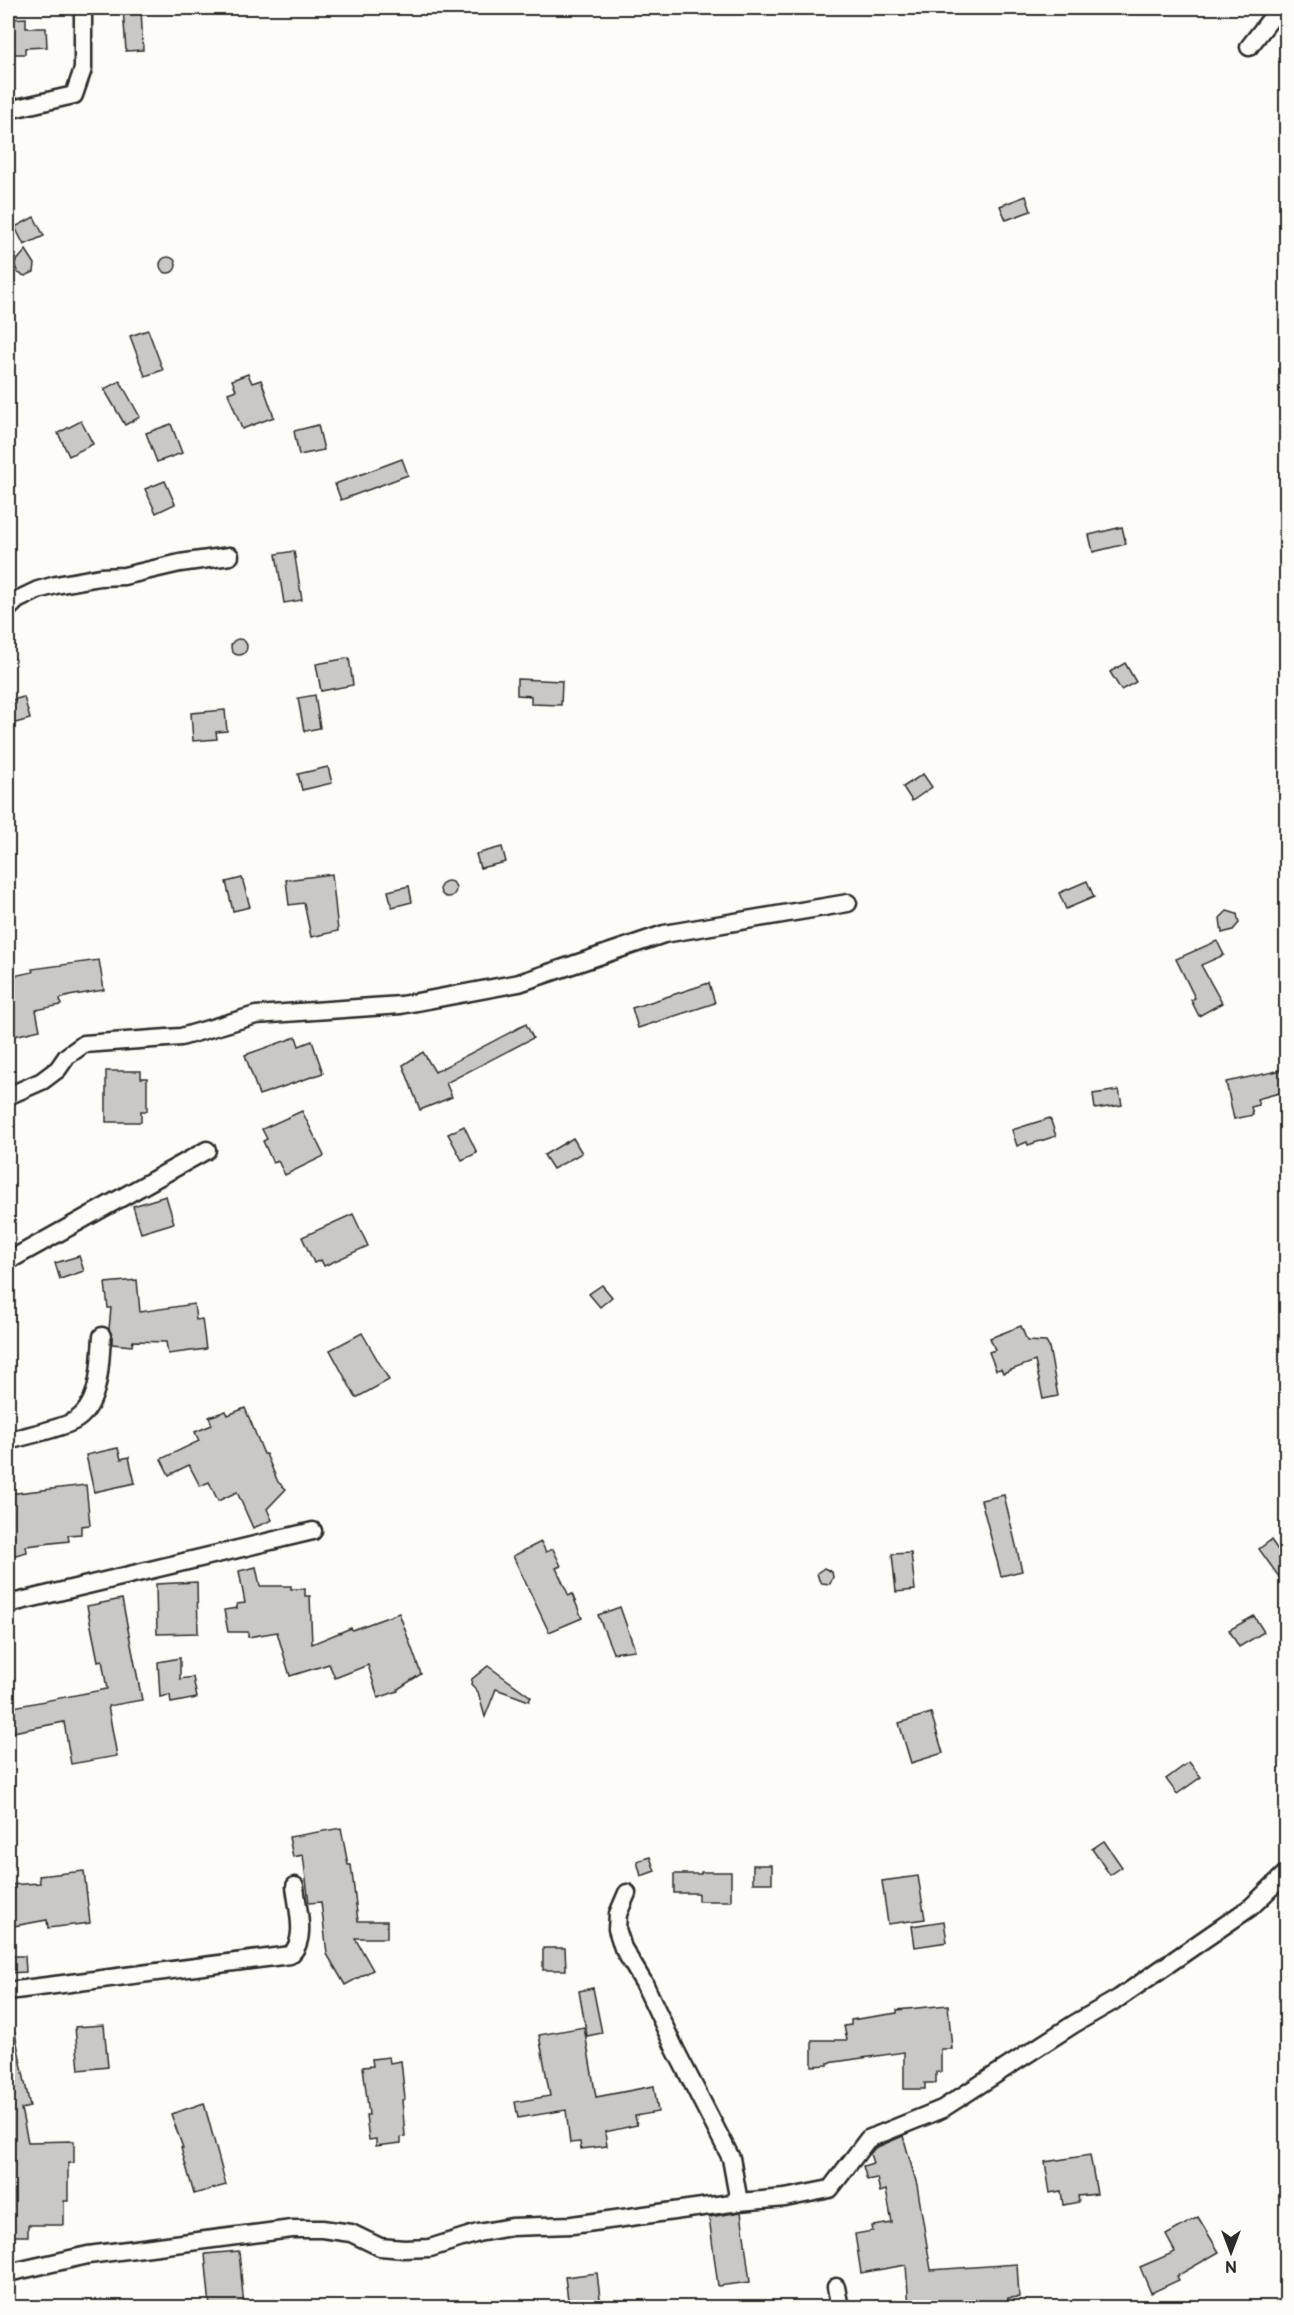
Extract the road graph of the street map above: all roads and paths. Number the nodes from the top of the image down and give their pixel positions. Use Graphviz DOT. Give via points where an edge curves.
graph roads {
  1 [pos="83,8"];
  2 [pos="1276,8"];
  3 [pos="1249,48"];
  4 [pos="8,110"];
  5 [pos="230,556"];
  6 [pos="8,609"];
  7 [pos="848,903"];
  8 [pos="8,1096"];
  9 [pos="207,1150"];
  10 [pos="8,1261"];
  11 [pos="102,1336"];
  12 [pos="8,1441"];
  13 [pos="313,1531"];
  14 [pos="8,1605"];
  15 [pos="1287,1872"];
  16 [pos="295,1886"];
  17 [pos="627,1893"];
  18 [pos="8,1991"];
  19 [pos="739,2202"];
  20 [pos="8,2273"];
  21 [pos="836,2287"];
  22 [pos="840,2307"];
  1 -- 4 [label="street" via="83,69 75,95"];
  2 -- 3 [label="street"];
  5 -- 6 [label="street" via="56,585 17,600"];
  7 -- 8 [label="street" via="664,934 519,983 413,1003 256,1015 181,1037 84,1044 42,1081"];
  9 -- 10 [label="street"];
  11 -- 12 [label="street" via="100,1368 92,1399 84,1412 74,1421"];
  13 -- 14 [label="street"];
  15 -- 19 [label="street" via="1251,1907 1119,1998 942,2109 868,2139 830,2189"];
  16 -- 18 [label="street" via="300,1937 297,1949 290,1955"];
  17 -- 19 [label="street" via="618,1914 622,1948 644,1983 731,2158"];
  19 -- 20 [label="street" via="572,2225 511,2228 430,2248 380,2247 342,2232 292,2229 87,2255"];
  21 -- 22 [label="street"];
}
